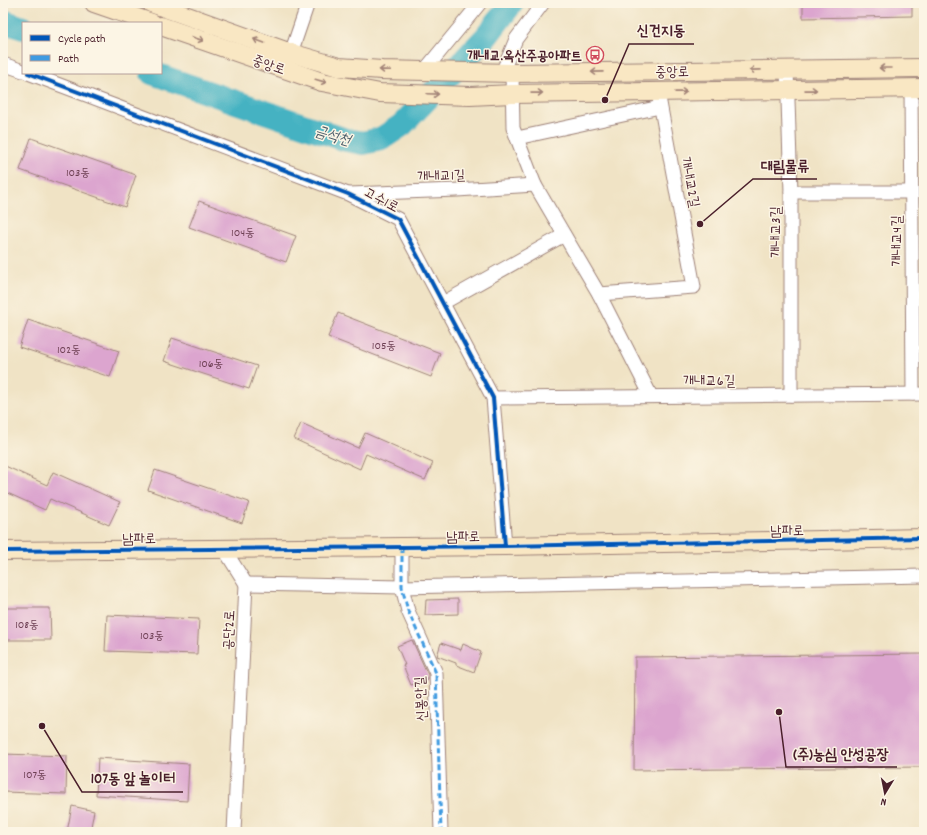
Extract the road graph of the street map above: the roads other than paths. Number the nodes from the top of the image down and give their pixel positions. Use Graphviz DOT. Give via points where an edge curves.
graph roads {
  1 [pos="94,3"];
  2 [pos="151,3"];
  3 [pos="308,3"];
  4 [pos="480,3"];
  5 [pos="543,3"];
  6 [pos="149,22"];
  7 [pos="162,26"];
  8 [pos="291,53"];
  9 [pos="3,64"];
  10 [pos="924,68"];
  11 [pos="787,70"];
  12 [pos="22,71"];
  13 [pos="424,71"];
  14 [pos="507,73"];
  15 [pos="31,74"];
  16 [pos="917,88"];
  17 [pos="787,91"];
  18 [pos="512,94"];
  19 [pos="659,100"];
  20 [pos="516,138"];
  21 [pos="918,158"];
  22 [pos="535,185"];
  23 [pos="791,192"];
  24 [pos="912,192"];
  25 [pos="348,194"];
  26 [pos="564,235"];
  27 [pos="918,283"];
  28 [pos="599,294"];
  29 [pos="443,304"];
  30 [pos="918,394"];
  31 [pos="791,395"];
  32 [pos="651,396"];
  33 [pos="494,398"];
  34 [pos="924,538"];
  35 [pos="505,546"];
  36 [pos="402,547"];
  37 [pos="224,549"];
  38 [pos="3,551"];
  39 [pos="924,576"];
  40 [pos="246,584"];
  41 [pos="402,587"];
  42 [pos="234,832"];
  43 [pos="441,832"];
  1 -- 6 [label="main road"];
  8 -- 2 [label="main road, 중앙로, one-way"];
  3 -- 8 [label="street, 중앙로"];
  4 -- 13 [label="street"];
  5 -- 14 [label="street" via="516,39"];
  7 -- 18 [label="main road, 중앙로, one-way" via="322,82 380,93 470,96"];
  13 -- 8 [label="main road, 중앙로, one-way" via="339,67"];
  9 -- 12 [label="street"];
  10 -- 11 [label="main road, 중앙로, one-way"];
  11 -- 14 [label="main road, 중앙로, one-way"];
  11 -- 17 [label="street, 개내교3길"];
  13 -- 14 [label="main road, 중앙로"];
  14 -- 18 [label="street"];
  15 -- 25 [label="street, 고수1로"];
  17 -- 16 [label="main road, 중앙로, one-way"];
  16 -- 21 [label="street, 개내교4길"];
  19 -- 17 [label="main road, 중앙로, one-way"];
  17 -- 23 [label="street, 개내교3길"];
  18 -- 19 [label="main road, 중앙로, one-way"];
  18 -- 20 [label="street" via="512,128"];
  19 -- 20 [label="street"];
  19 -- 28 [label="street, 개내교2길" via="694,287"];
  20 -- 22 [label="street"];
  21 -- 24 [label="street, 개내교4길"];
  22 -- 25 [label="street, 개내교1길"];
  22 -- 26 [label="street"];
  23 -- 24 [label="street"];
  23 -- 31 [label="street, 개내교3길"];
  24 -- 27 [label="street, 개내교4길"];
  25 -- 29 [label="street, 고수1로" via="398,219"];
  26 -- 28 [label="street"];
  26 -- 29 [label="street"];
  27 -- 30 [label="street, 개내교4길"];
  28 -- 32 [label="street"];
  29 -- 33 [label="street, 고수1로"];
  30 -- 31 [label="street, 개내교6길"];
  31 -- 32 [label="street, 개내교6길"];
  32 -- 33 [label="street, 개내교6길"];
  33 -- 35 [label="street, 고수1로"];
  34 -- 35 [label="main road, 남파로"];
  35 -- 36 [label="main road, 남파로"];
  36 -- 37 [label="main road, 남파로"];
  36 -- 41 [label="street, 신봉안길"];
  37 -- 38 [label="main road, 남파로"];
  37 -- 40 [label="street"];
  39 -- 41 [label="street"];
  40 -- 41 [label="street"];
  40 -- 42 [label="street, 공단2로"];
  41 -- 43 [label="street, 신봉안길" via="408,611 436,673"];
}
